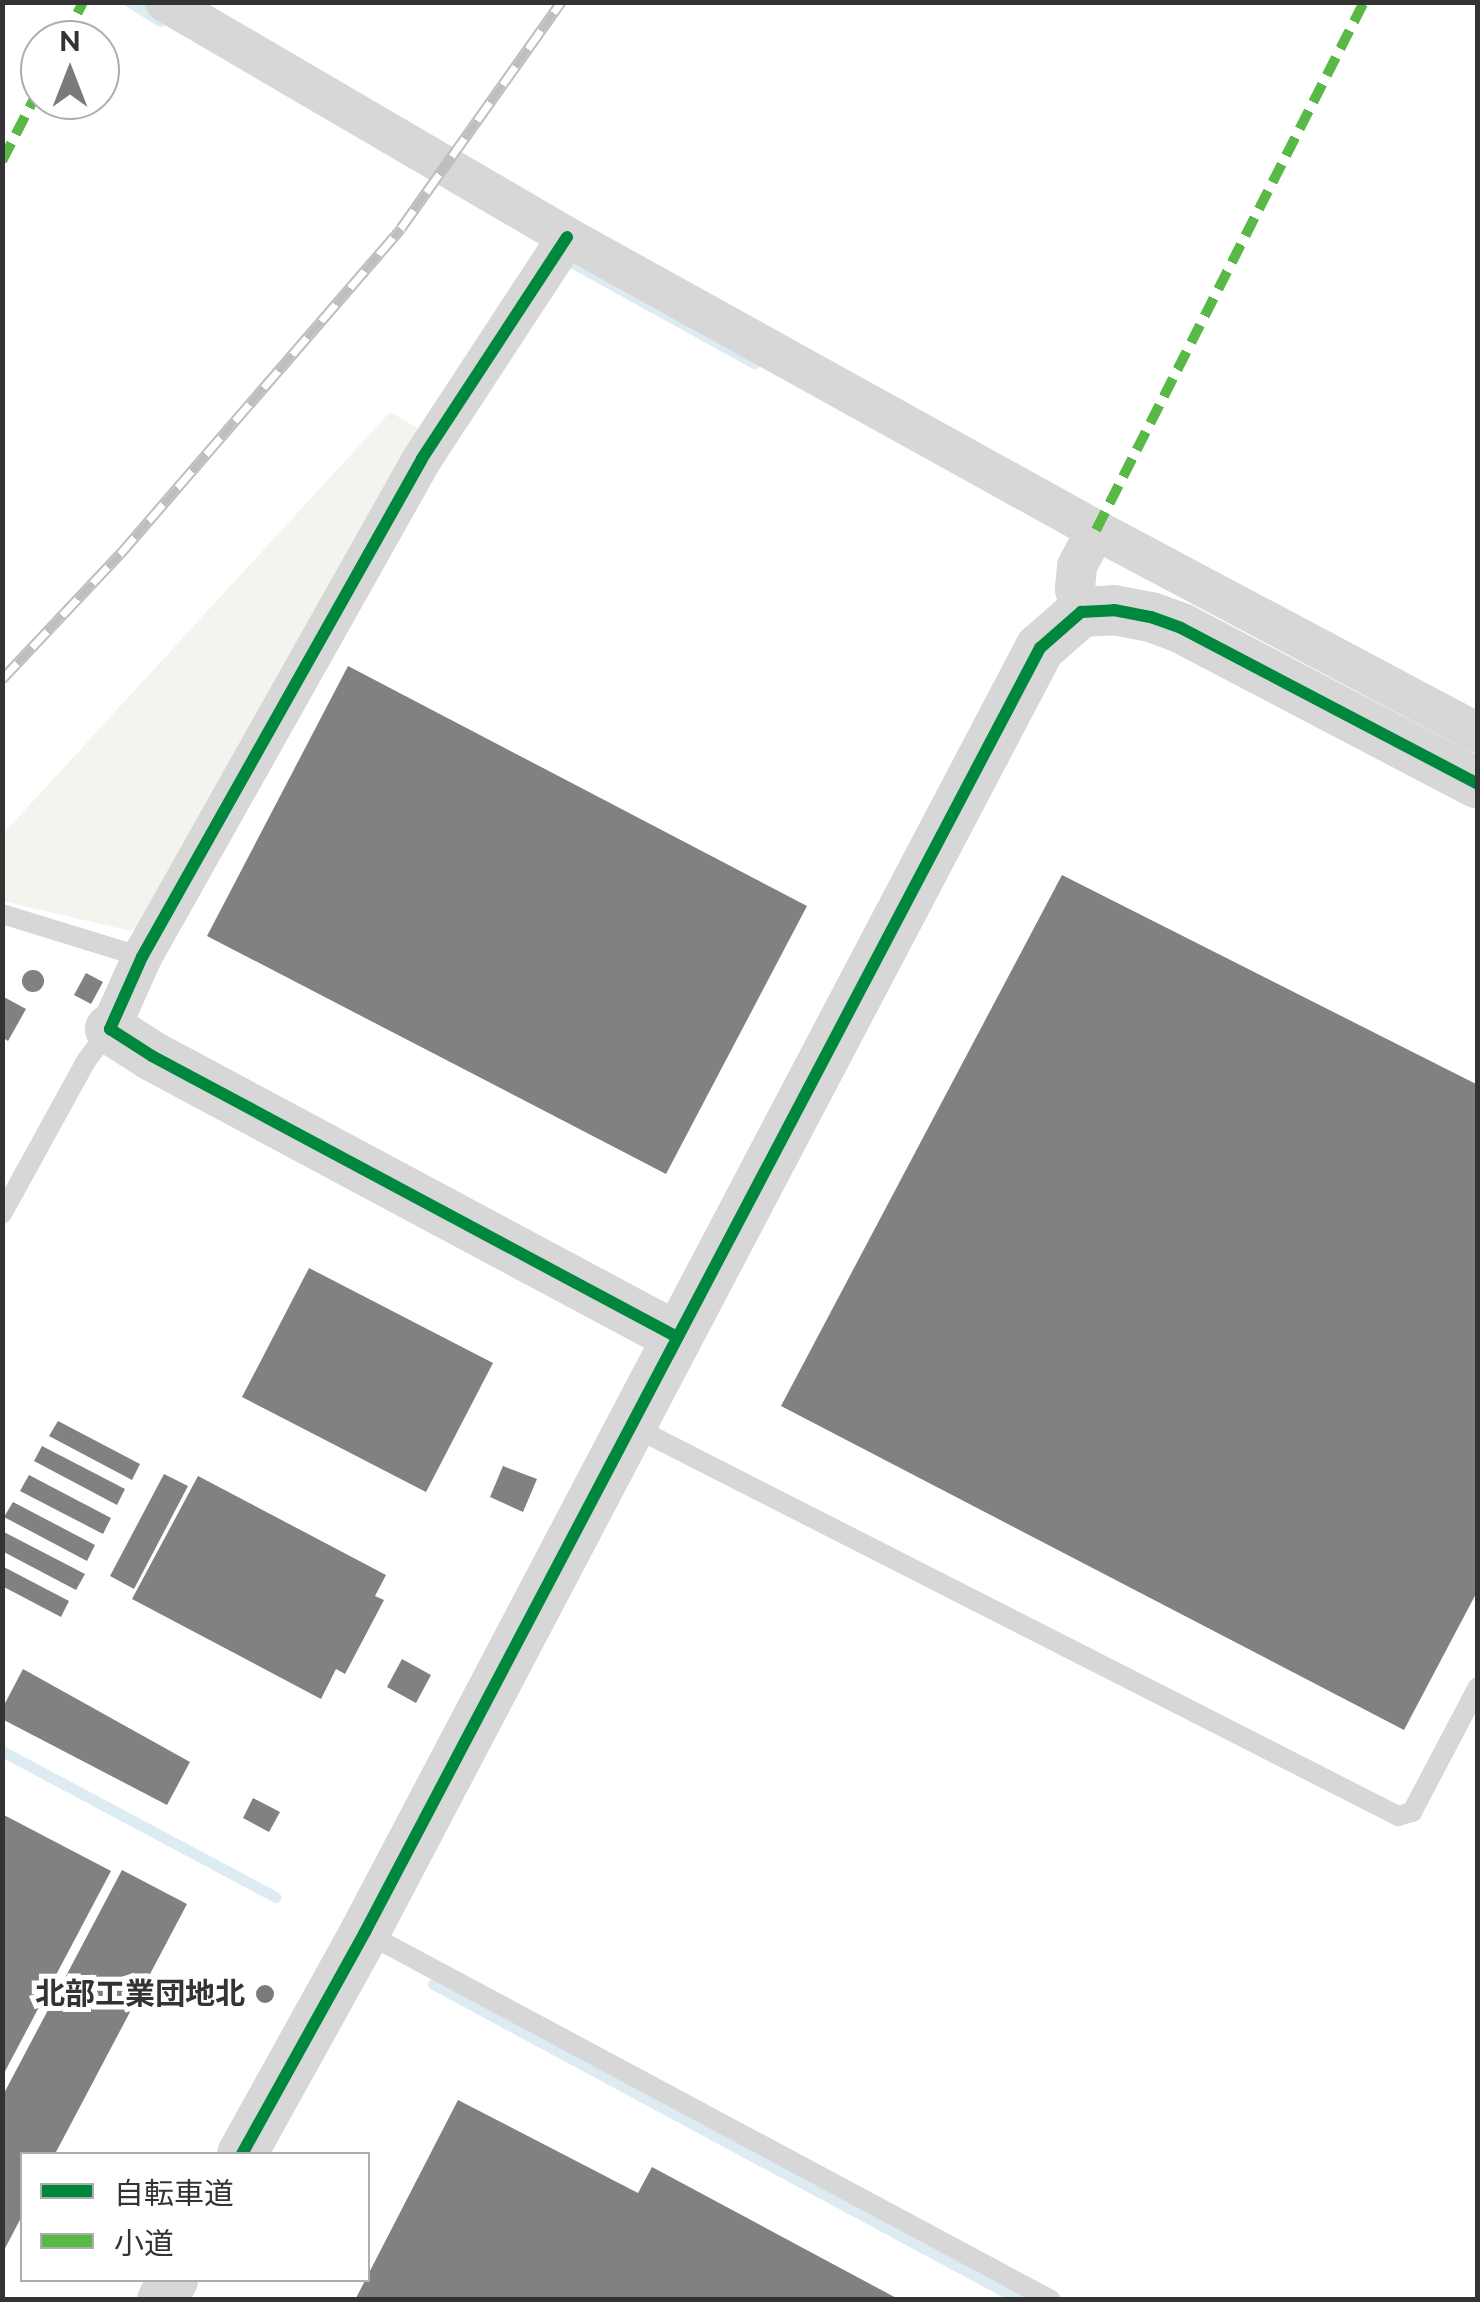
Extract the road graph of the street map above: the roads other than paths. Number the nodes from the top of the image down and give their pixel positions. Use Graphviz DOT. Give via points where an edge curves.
graph roads {
  1 [pos="165,2"];
  2 [pos="568,237"];
  3 [pos="1096,530"];
  4 [pos="1081,612"];
  5 [pos="1478,734"];
  6 [pos="1478,784"];
  7 [pos="2,914"];
  8 [pos="142,957"];
  9 [pos="110,1029"];
  10 [pos="2,1214"];
  11 [pos="677,1338"];
  12 [pos="631,1426"];
  13 [pos="1478,1687"];
  14 [pos="364,1932"];
  15 [pos="243,2152"];
  16 [pos="1051,2300"];
  1 -- 2 [label="street"];
  2 -- 3 [label="street"];
  2 -- 8 [label="street" via="422,459"];
  3 -- 4 [label="street" via="1078,566"];
  3 -- 5 [label="street"];
  4 -- 6 [label="street" via="1114,610 1181,628"];
  4 -- 11 [label="street" via="1040,648"];
  7 -- 8 [label="lane"];
  8 -- 9 [label="street"];
  9 -- 10 [label="lane"];
  9 -- 11 [label="street"];
  11 -- 12 [label="street"];
  12 -- 13 [label="lane" via="1398,1816 1412,1812"];
  12 -- 14 [label="street"];
  14 -- 15 [label="street"];
  14 -- 16 [label="lane"];
}
